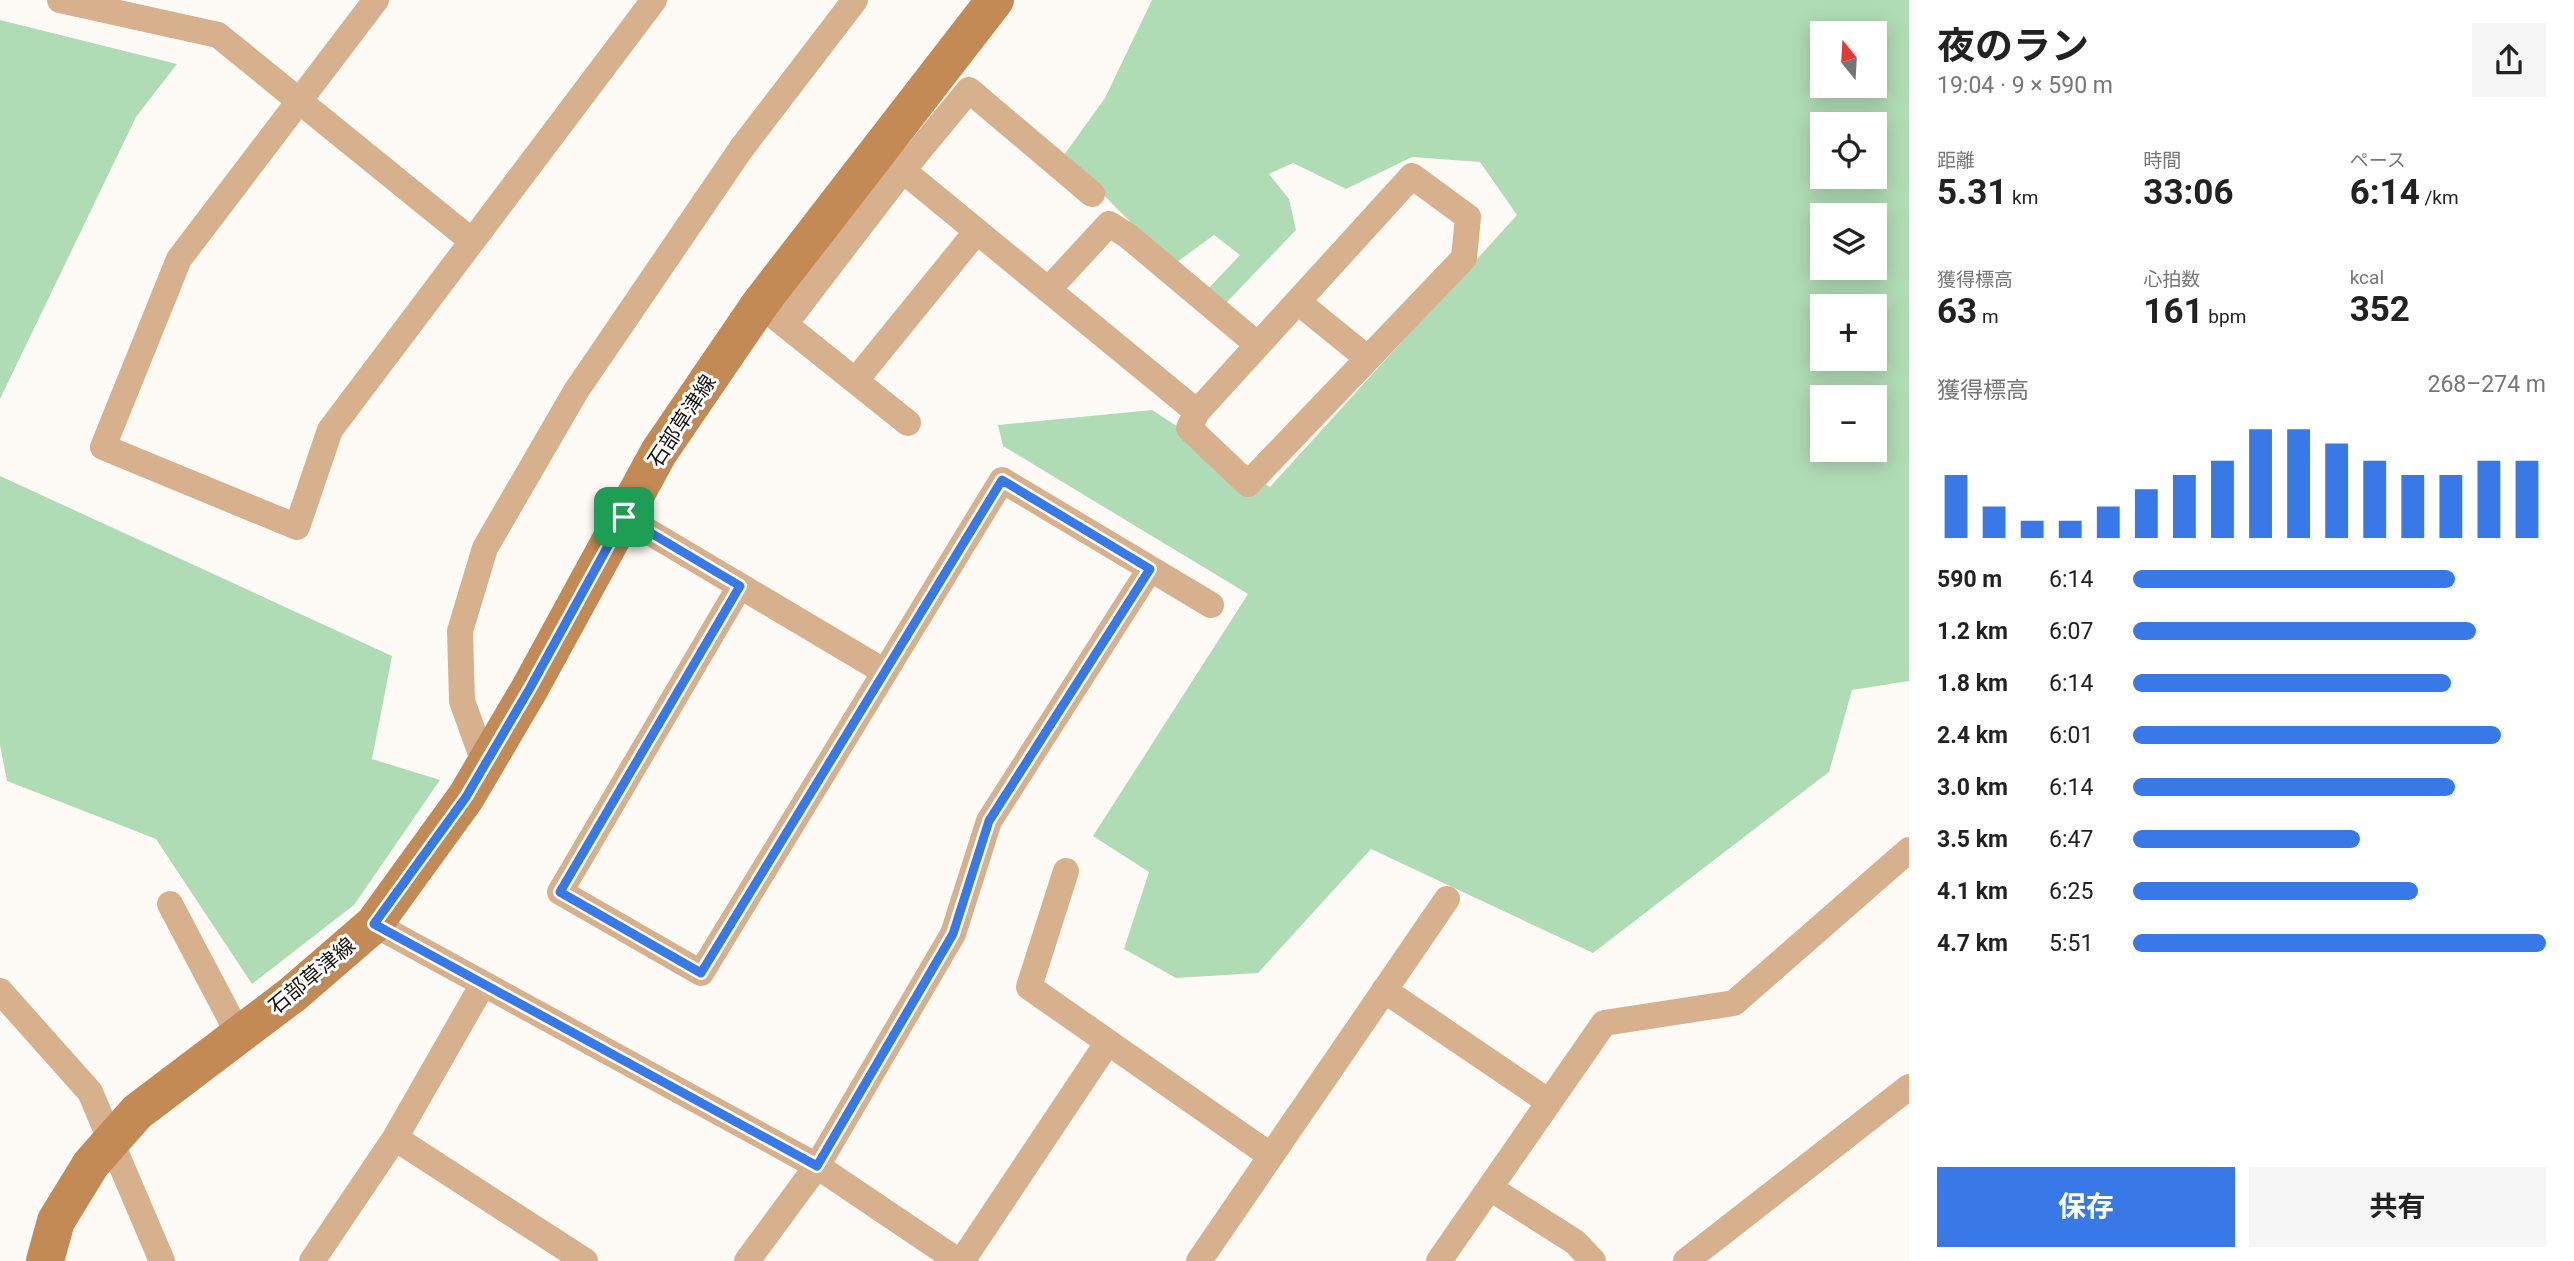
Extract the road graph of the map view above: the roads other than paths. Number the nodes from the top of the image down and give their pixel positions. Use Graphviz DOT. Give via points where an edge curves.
graph roads {
  1 [pos="60,0"];
  2 [pos="376,0"];
  3 [pos="654,0"];
  4 [pos="855,0"];
  5 [pos="995,0"];
  6 [pos="119,6"];
  7 [pos="299,101"];
  8 [pos="891,160"];
  9 [pos="1092,194"];
  10 [pos="977,231"];
  11 [pos="472,241"];
  12 [pos="1048,290"];
  13 [pos="1298,302"];
  14 [pos="772,314"];
  15 [pos="1258,345"];
  16 [pos="1367,358"];
  17 [pos="856,380"];
  18 [pos="1196,412"];
  19 [pos="908,423"];
  20 [pos="624,517"];
  21 [pos="1150,569"];
  22 [pos="740,586"];
  23 [pos="1211,605"];
  24 [pos="885,672"];
  25 [pos="485,765"];
  26 [pos="1909,850"];
  27 [pos="1066,871"];
  28 [pos="1447,899"];
  29 [pos="170,904"];
  30 [pos="374,924"];
  31 [pos="483,984"];
  32 [pos="1384,990"];
  33 [pos="0,991"];
  34 [pos="239,1035"];
  35 [pos="1108,1042"];
  36 [pos="1909,1087"];
  37 [pos="1549,1102"];
  38 [pos="395,1138"];
  39 [pos="111,1141"];
  40 [pos="1271,1156"];
  41 [pos="817,1166"];
  42 [pos="1490,1188"];
  43 [pos="45,1261"];
  44 [pos="162,1261"];
  45 [pos="312,1261"];
  46 [pos="585,1261"];
  47 [pos="747,1261"];
  48 [pos="960,1261"];
  49 [pos="1199,1261"];
  50 [pos="1439,1261"];
  51 [pos="1593,1261"];
  52 [pos="1686,1261"];
  1 -- 6 [label="street"];
  2 -- 7 [label="street"];
  3 -- 11 [label="street"];
  4 -- 25 [label="street" via="741,149 584,380 485,548 460,631 462,701"];
  5 -- 8 [label="main road, 石部草津線"];
  6 -- 7 [label="street" via="218,35"];
  7 -- 11 [label="street"];
  7 -- 11 [label="street" via="179,258 103,447 297,527 330,429"];
  8 -- 9 [label="street" via="969,90"];
  8 -- 10 [label="street"];
  8 -- 14 [label="main road, 石部草津線"];
  10 -- 12 [label="street"];
  10 -- 17 [label="street"];
  12 -- 15 [label="street" via="1109,224"];
  12 -- 18 [label="street"];
  13 -- 15 [label="street"];
  13 -- 16 [label="street"];
  13 -- 16 [label="street" via="1412,176 1468,217 1464,258"];
  14 -- 17 [label="street"];
  14 -- 20 [label="main road, 石部草津線" via="659,452"];
  15 -- 18 [label="street"];
  16 -- 18 [label="street" via="1248,484 1189,428"];
  17 -- 19 [label="street"];
  20 -- 22 [label="street"];
  20 -- 25 [label="main road, 石部草津線"];
  21 -- 23 [label="street"];
  21 -- 24 [label="street" via="1002,480"];
  21 -- 41 [label="street" via="989,821 953,934"];
  22 -- 24 [label="street"];
  22 -- 24 [label="street" via="560,892 701,973"];
  25 -- 30 [label="main road, 石部草津線"];
  26 -- 37 [label="street" via="1734,1003 1604,1023"];
  27 -- 35 [label="street" via="1029,986"];
  28 -- 32 [label="street"];
  29 -- 34 [label="street"];
  30 -- 31 [label="street"];
  30 -- 34 [label="main road, 石部草津線"];
  31 -- 38 [label="street"];
  31 -- 41 [label="street"];
  32 -- 37 [label="street"];
  32 -- 40 [label="street"];
  33 -- 39 [label="street" via="90,1092"];
  34 -- 39 [label="main road, 石部草津線" via="137,1112"];
  35 -- 40 [label="street"];
  35 -- 48 [label="street"];
  36 -- 52 [label="street"];
  37 -- 42 [label="street"];
  38 -- 45 [label="street"];
  38 -- 46 [label="street"];
  39 -- 43 [label="main road, 石部草津線" via="56,1220"];
  39 -- 44 [label="street"];
  40 -- 49 [label="street"];
  41 -- 47 [label="street"];
  41 -- 48 [label="street"];
  42 -- 50 [label="street"];
  42 -- 51 [label="street" via="1575,1242"];
}
